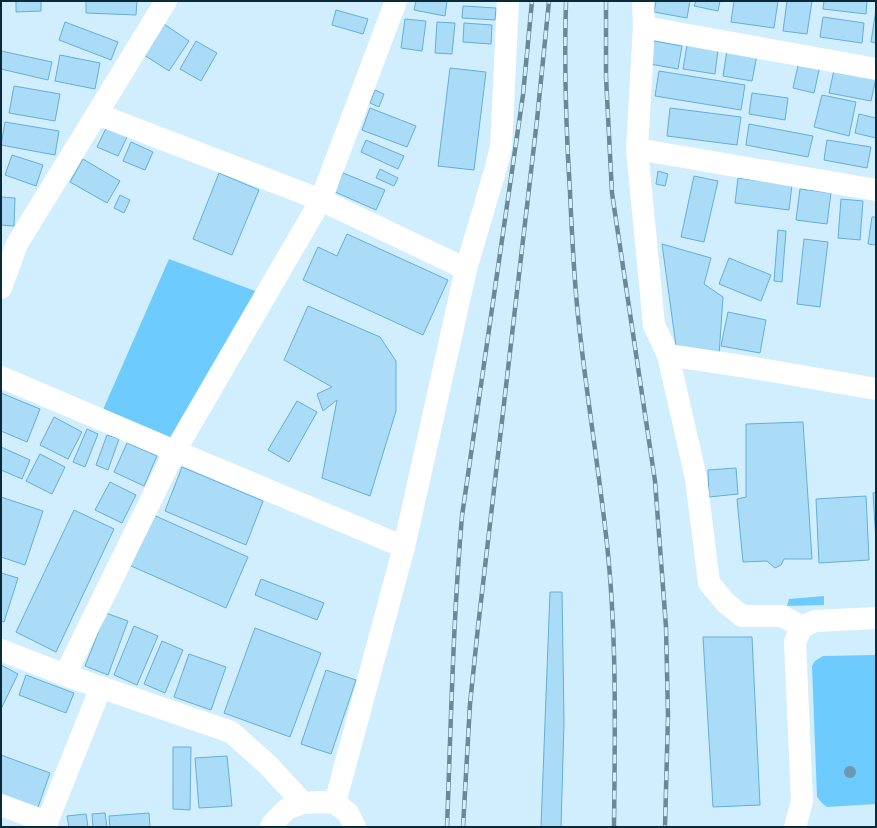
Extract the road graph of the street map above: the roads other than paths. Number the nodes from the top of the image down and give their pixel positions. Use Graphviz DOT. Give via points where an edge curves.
graph roads {
  1 [pos="166,1"];
  2 [pos="396,1"];
  3 [pos="508,1"];
  4 [pos="643,1"];
  5 [pos="644,27"];
  6 [pos="876,68"];
  7 [pos="97,114"];
  8 [pos="637,149"];
  9 [pos="876,190"];
  10 [pos="321,200"];
  11 [pos="9,245"];
  12 [pos="466,269"];
  13 [pos="1,288"];
  14 [pos="668,355"];
  15 [pos="1,376"];
  16 [pos="876,389"];
  17 [pos="175,451"];
  18 [pos="404,547"];
  19 [pos="876,618"];
  20 [pos="802,627"];
  21 [pos="1,650"];
  22 [pos="65,675"];
  23 [pos="101,687"];
  24 [pos="303,803"];
  25 [pos="335,804"];
  26 [pos="1,805"];
  27 [pos="47,825"];
  28 [pos="271,827"];
  29 [pos="355,827"];
  30 [pos="795,827"];
  1 -- 7 [label="street"];
  2 -- 10 [label="street"];
  3 -- 12 [label="street" via="501,147"];
  4 -- 5 [label="street"];
  5 -- 6 [label="street"];
  5 -- 8 [label="street"];
  7 -- 10 [label="street"];
  7 -- 11 [label="street"];
  8 -- 9 [label="street"];
  8 -- 14 [label="street" via="654,325"];
  10 -- 12 [label="street"];
  10 -- 17 [label="street"];
  11 -- 13 [label="street"];
  12 -- 18 [label="street"];
  14 -- 16 [label="street"];
  14 -- 20 [label="street" via="696,478 709,583 726,603 742,616 782,616"];
  15 -- 17 [label="street"];
  17 -- 18 [label="street"];
  17 -- 22 [label="street"];
  18 -- 25 [label="street"];
  19 -- 20 [label="street" via="815,621"];
  20 -- 30 [label="street" via="795,642 802,801"];
  21 -- 22 [label="street"];
  22 -- 23 [label="street"];
  23 -- 24 [label="street" via="230,732 268,765"];
  23 -- 27 [label="street"];
  24 -- 25 [label="street"];
  24 -- 28 [label="street" via="287,809"];
  25 -- 29 [label="street" via="348,813"];
  26 -- 27 [label="street"];
}
